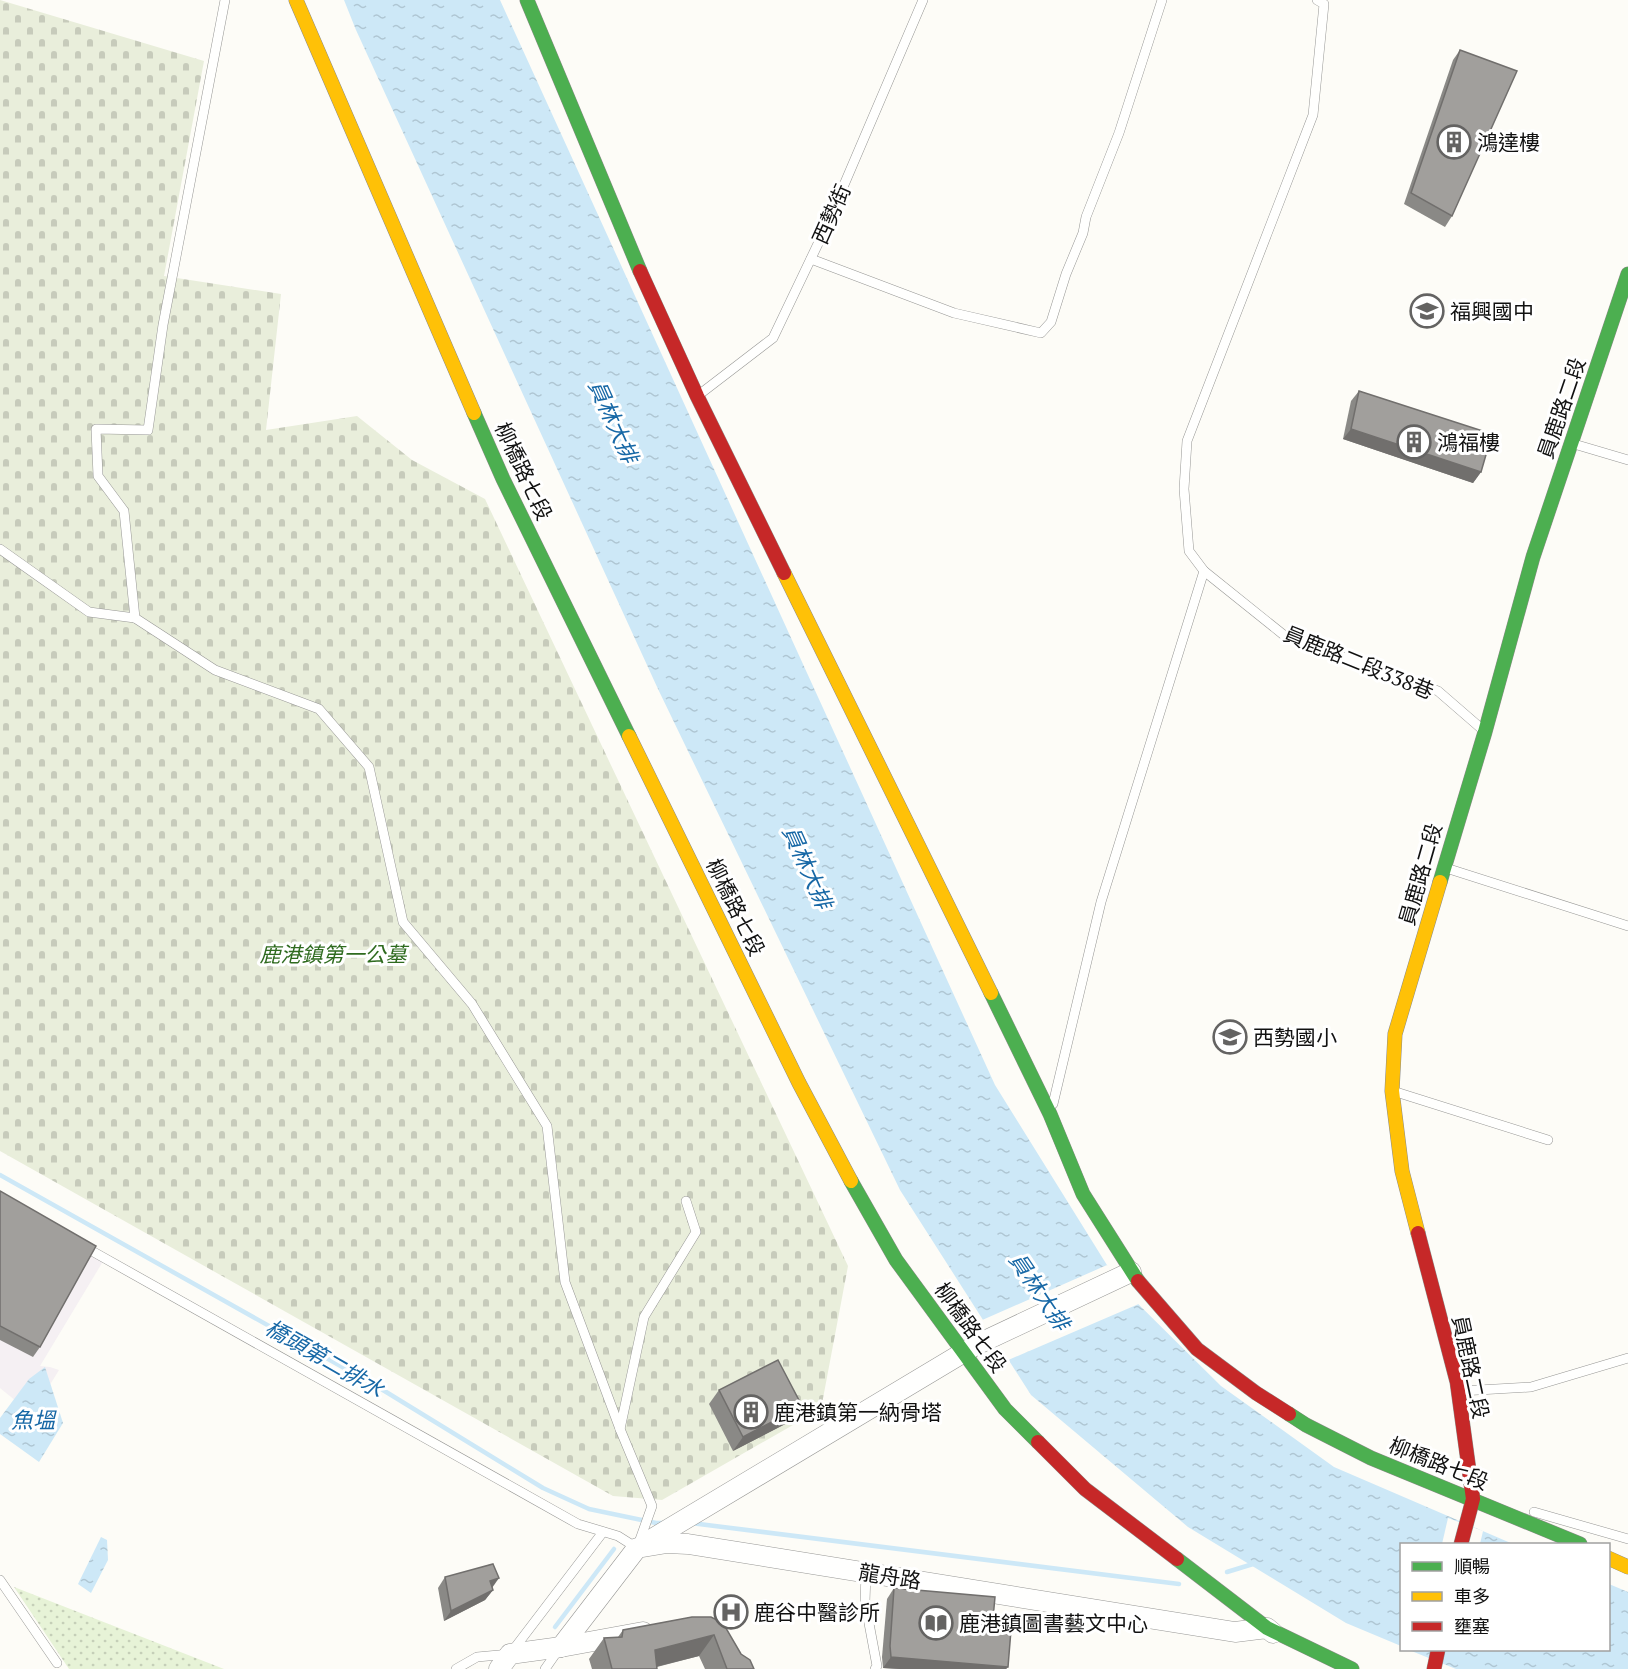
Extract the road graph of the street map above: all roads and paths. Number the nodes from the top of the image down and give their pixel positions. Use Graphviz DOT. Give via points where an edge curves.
graph roads {
  1 [pos="225,0"];
  2 [pos="297,0"];
  3 [pos="527,0"];
  4 [pos="923,0"];
  5 [pos="1162,0"];
  6 [pos="1317,0"];
  7 [pos="811,259"];
  8 [pos="1628,274"];
  9 [pos="697,396"];
  10 [pos="1572,443"];
  11 [pos="1628,460"];
  12 [pos="0,549"];
  13 [pos="1204,571"];
  14 [pos="135,618"];
  15 [pos="1485,732"];
  16 [pos="1443,868"];
  17 [pos="1628,926"];
  18 [pos="1392,1091"];
  19 [pos="1050,1114"];
  20 [pos="1548,1140"];
  21 [pos="686,1201"];
  22 [pos="76,1242"];
  23 [pos="1125,1274"];
  24 [pos="970,1349"];
  25 [pos="1628,1358"];
  26 [pos="1458,1392"];
  27 [pos="620,1429"];
  28 [pos="1473,1499"];
  29 [pos="603,1532"];
  30 [pos="1628,1539"];
  31 [pos="639,1543"];
  32 [pos="1462,1543"];
  33 [pos="1575,1543"];
  34 [pos="1610,1559"];
  35 [pos="1628,1567"];
  36 [pos="866,1572"];
  37 [pos="0,1580"];
  38 [pos="665,1628"];
  39 [pos="1267,1628"];
  40 [pos="561,1647"];
  41 [pos="1438,1651"];
  42 [pos="504,1661"];
  43 [pos="57,1663"];
  44 [pos="456,1669"];
  45 [pos="545,1669"];
  46 [pos="875,1669"];
  47 [pos="1321,1669"];
  48 [pos="1352,1669"];
  49 [pos="1434,1669"];
  1 -- 14 [label="lane" via="163,325 148,430 96,429 98,476 124,511"];
  2 -- 24 [label="main road, 柳橋路七段" via="502,479 799,1083 896,1260"];
  3 -- 9 [label="main road, 柳橋路七段" via="628,244"];
  4 -- 7 [label="lane, 西勢街"];
  5 -- 7 [label="lane" via="1051,322 1041,333 954,313"];
  6 -- 13 [label="lane, 員鹿路二段338巷" via="1324,4 1313,115 1187,441 1184,489 1189,551"];
  7 -- 9 [label="lane, 西勢街" via="773,338"];
  8 -- 10 [label="main road, 員鹿路二段"];
  9 -- 19 [label="main road, 柳橋路七段"];
  10 -- 11 [label="lane"];
  10 -- 15 [label="main road, 員鹿路二段" via="1533,556"];
  12 -- 14 [label="lane" via="89,612"];
  13 -- 15 [label="lane, 員鹿路二段338巷" via="1285,636 1438,692"];
  13 -- 19 [label="lane" via="1101,902"];
  14 -- 27 [label="lane" via="214,670 319,709 369,766 403,922 472,1004 547,1126 565,1282"];
  15 -- 16 [label="main road, 員鹿路二段"];
  16 -- 17 [label="lane"];
  16 -- 18 [label="main road, 員鹿路二段" via="1395,1034"];
  18 -- 20 [label="lane"];
  18 -- 26 [label="main road, 員鹿路二段" via="1402,1171"];
  19 -- 23 [label="main road, 柳橋路七段" via="1083,1194"];
  21 -- 27 [label="lane" via="696,1232 644,1317"];
  22 -- 29 [label="lane" via="578,1524"];
  23 -- 24 [label="street"];
  23 -- 28 [label="main road, 柳橋路七段" via="1197,1349 1256,1393 1306,1425 1371,1458"];
  24 -- 31 [label="street"];
  24 -- 39 [label="main road, 柳橋路七段" via="1005,1409 1085,1489"];
  25 -- 26 [label="lane" via="1531,1387"];
  26 -- 28 [label="main road, 員鹿路二段"];
  27 -- 31 [label="lane" via="652,1506"];
  28 -- 30 [label="lane"];
  28 -- 32 [label="main road"];
  28 -- 33 [label="main road, 柳橋路七段"];
  29 -- 31 [label="lane"];
  29 -- 42 [label="lane"];
  31 -- 36 [label="street, 龍舟路" via="688,1544"];
  31 -- 40 [label="street"];
  34 -- 35 [label="main road"];
  36 -- 39 [label="street, 龍舟路" via="1235,1632"];
  36 -- 46 [label="lane"];
  37 -- 43 [label="lane"];
  38 -- 40 [label="street"];
  39 -- 47 [label="street"];
  39 -- 48 [label="main road, 柳橋路七段"];
  40 -- 42 [label="street"];
  40 -- 45 [label="lane"];
  41 -- 49 [label="main road"];
  42 -- 44 [label="lane" via="477,1657"];
}
